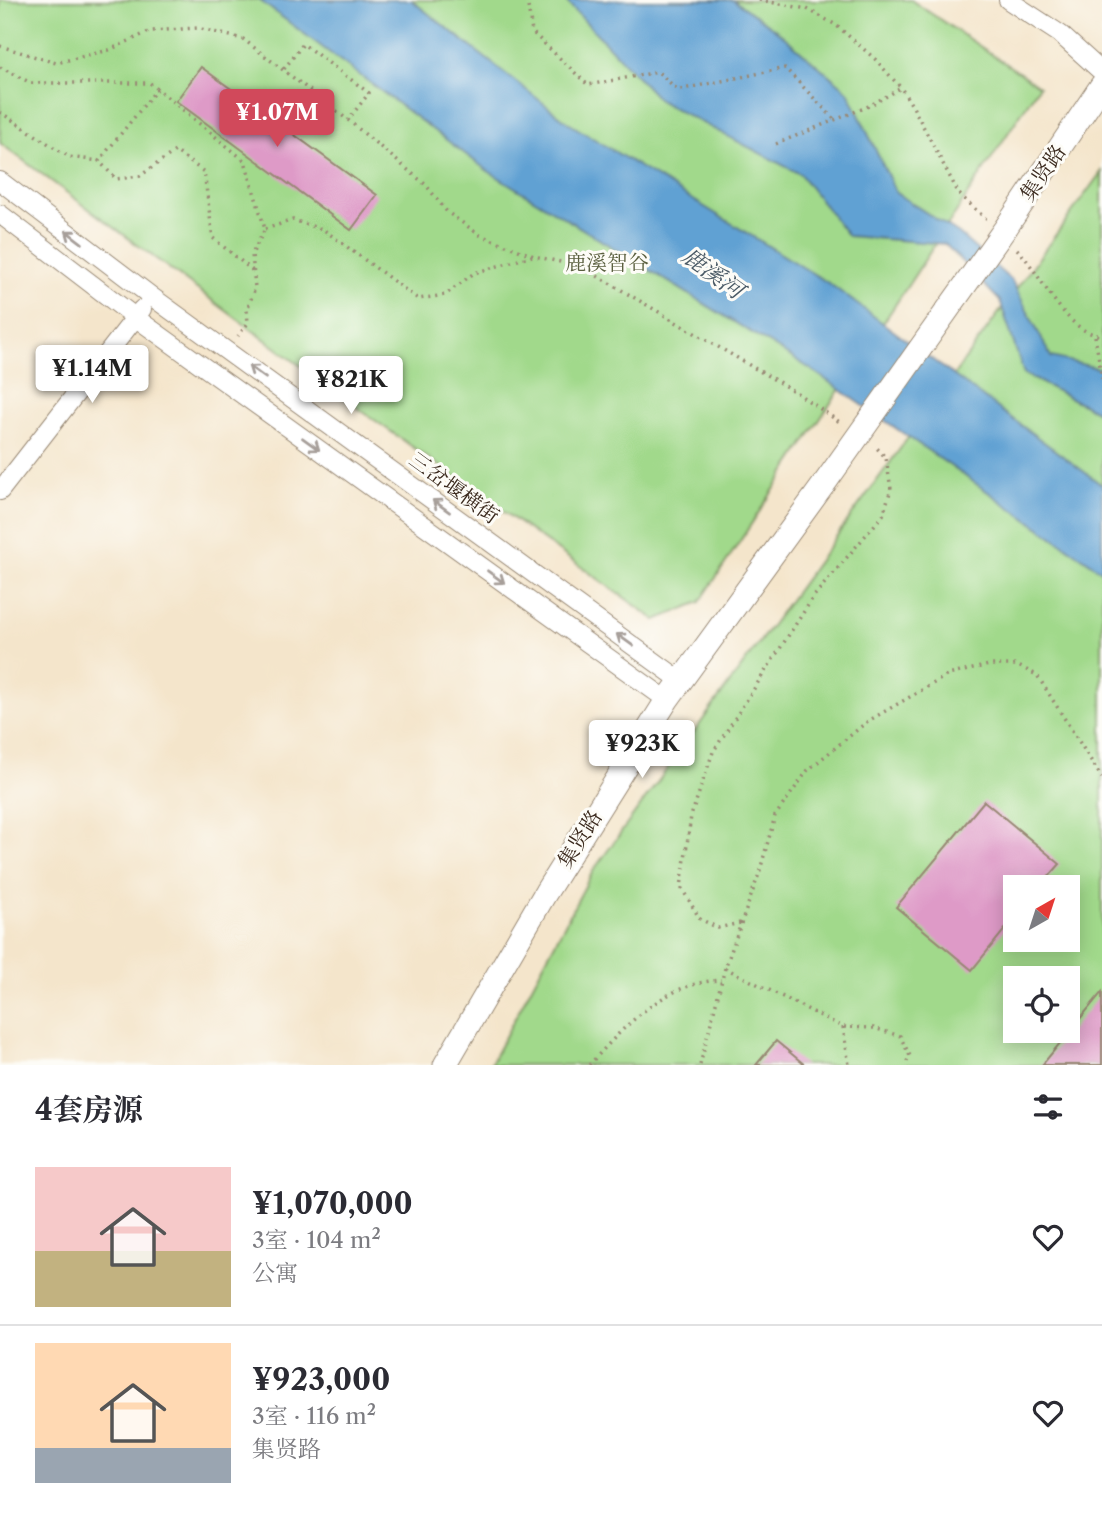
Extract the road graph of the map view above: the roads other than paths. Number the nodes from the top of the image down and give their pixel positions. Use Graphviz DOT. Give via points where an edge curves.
graph roads {
  1 [pos="1008,0"];
  2 [pos="1102,72"];
  3 [pos="1102,85"];
  4 [pos="0,181"];
  5 [pos="0,214"];
  6 [pos="151,296"];
  7 [pos="136,318"];
  8 [pos="0,491"];
  9 [pos="680,680"];
  10 [pos="667,700"];
  11 [pos="445,1065"];
  1 -- 2 [label="street" via="1060,34"];
  3 -- 9 [label="street, 集贤路, bridge" via="824,484"];
  6 -- 4 [label="street, 三岔堰横街, one-way"];
  5 -- 7 [label="street"];
  6 -- 7 [label="street"];
  9 -- 6 [label="street, 三岔堰横街, one-way"];
  7 -- 8 [label="street"];
  7 -- 10 [label="street, one-way"];
  9 -- 10 [label="street, 集贤路"];
  10 -- 11 [label="street, 集贤路"];
}
